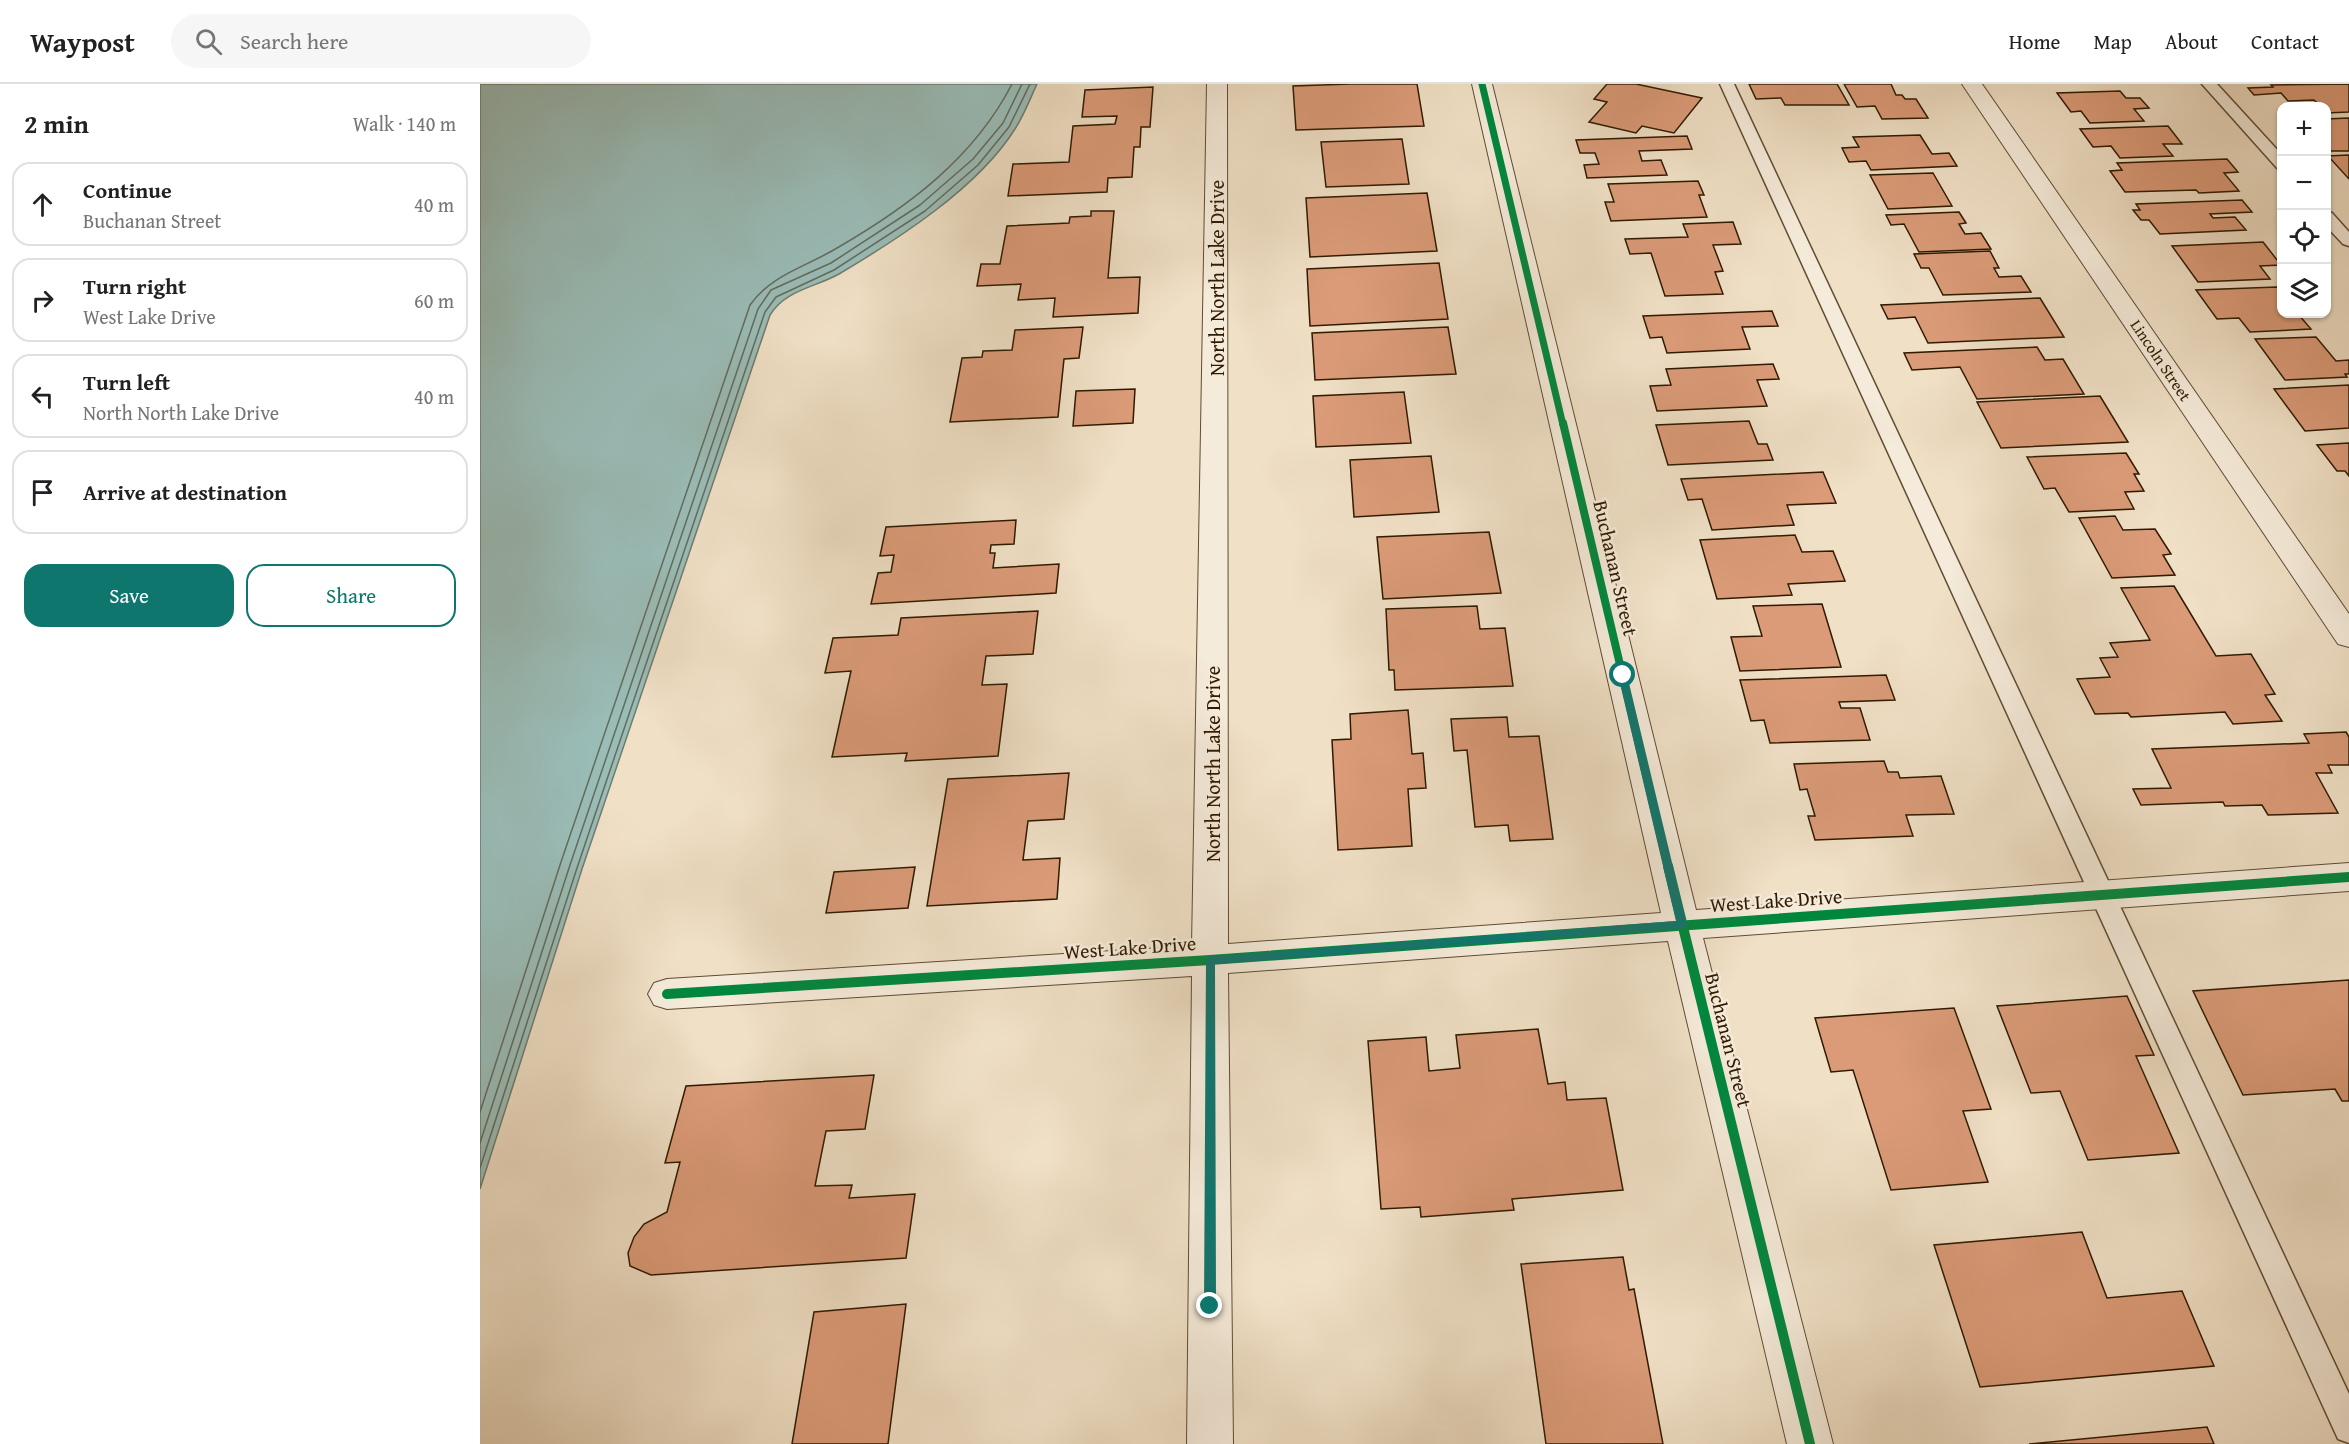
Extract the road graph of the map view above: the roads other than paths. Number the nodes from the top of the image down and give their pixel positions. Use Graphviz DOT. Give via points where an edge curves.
graph roads {
  1 [pos="1217,84"];
  2 [pos="1482,84"];
  3 [pos="1727,84"];
  4 [pos="1972,84"];
  5 [pos="2209,84"];
  6 [pos="2277,159"];
  7 [pos="2331,221"];
  8 [pos="2349,241"];
  9 [pos="2349,637"];
  10 [pos="2349,878"];
  11 [pos="2102,895"];
  12 [pos="1682,925"];
  13 [pos="1210,960"];
  14 [pos="667,994"];
  15 [pos="2349,1428"];
  16 [pos="1210,1444"];
  17 [pos="1810,1444"];
  1 -- 13 [label="street, North North Lake Drive"];
  2 -- 12 [label="street, Buchanan Street"];
  3 -- 11 [label="lane"];
  4 -- 9 [label="street, Lincoln Street"];
  5 -- 6 [label="lane"];
  7 -- 8 [label="lane"];
  10 -- 11 [label="street, West Lake Drive"];
  11 -- 12 [label="street, West Lake Drive"];
  11 -- 15 [label="lane"];
  12 -- 13 [label="street, West Lake Drive"];
  12 -- 17 [label="street, Buchanan Street"];
  13 -- 14 [label="street, West Lake Drive"];
  13 -- 16 [label="street, North North Lake Drive"];
}
